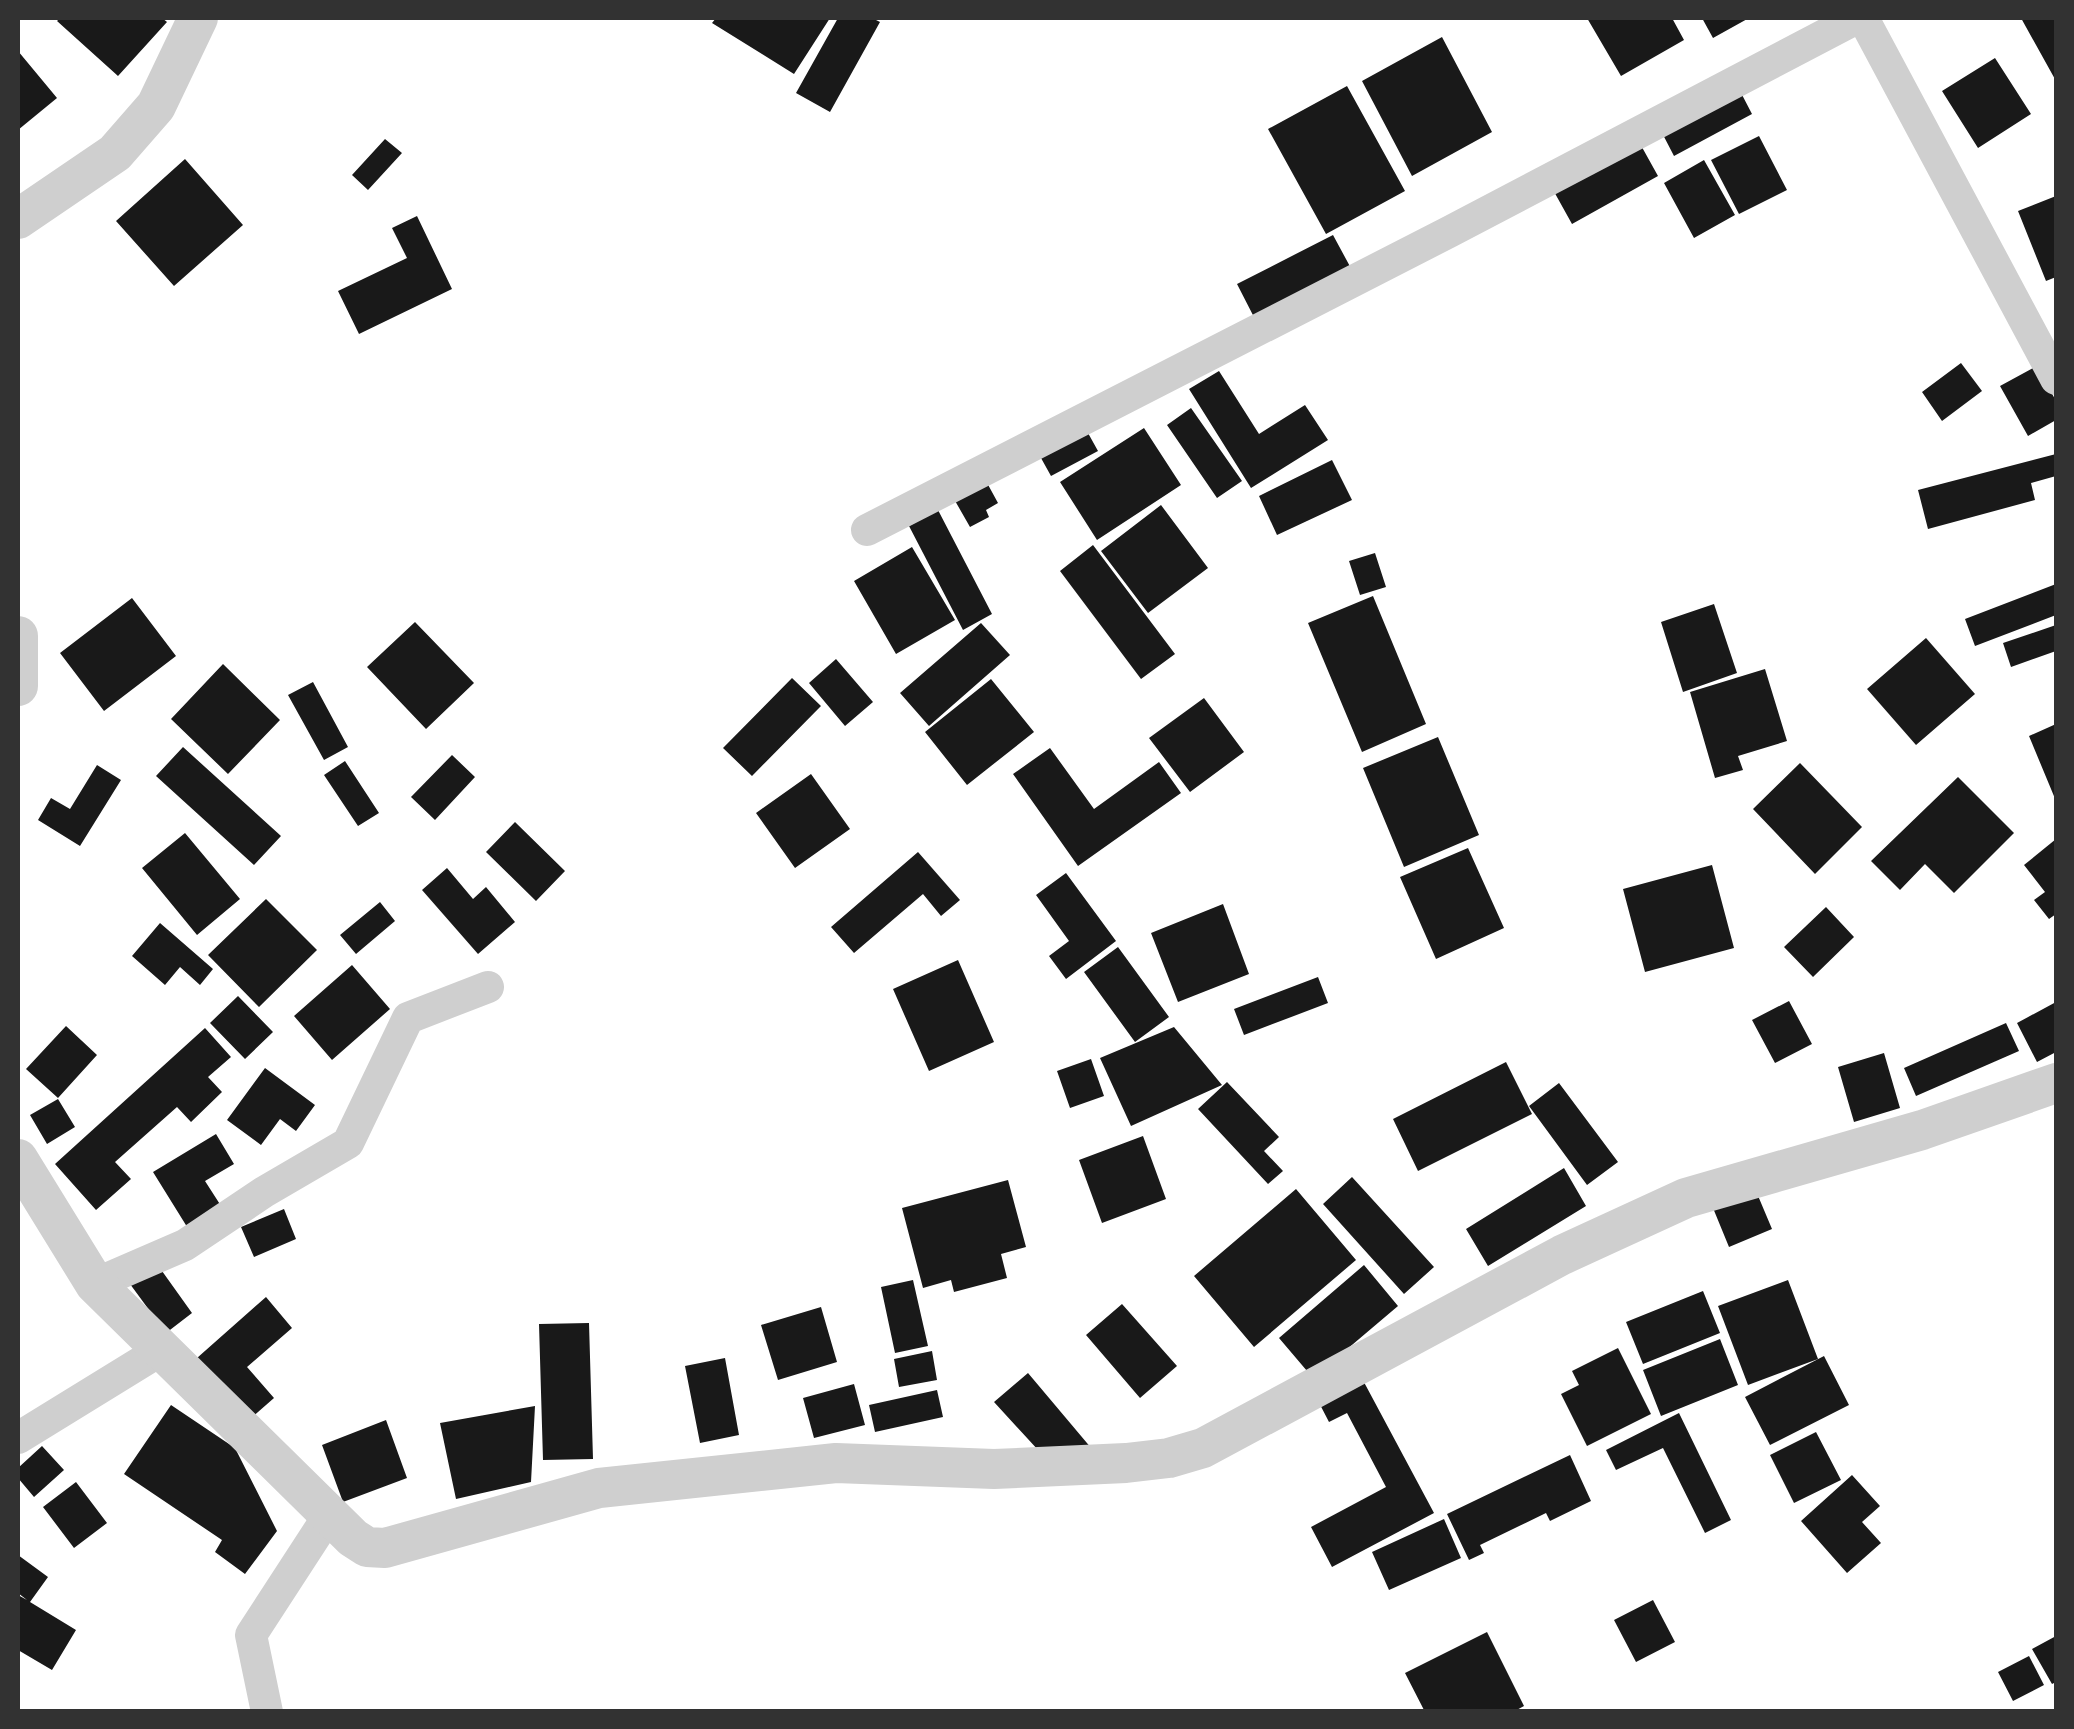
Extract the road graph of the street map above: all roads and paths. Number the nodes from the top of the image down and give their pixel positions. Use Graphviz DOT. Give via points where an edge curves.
graph roads {
  1 [pos="198,18"];
  2 [pos="1860,18"];
  3 [pos="18,219"];
  4 [pos="2056,379"];
  5 [pos="866,530"];
  6 [pos="18,636"];
  7 [pos="18,686"];
  8 [pos="488,987"];
  9 [pos="2056,1084"];
  10 [pos="18,1159"];
  11 [pos="95,1284"];
  12 [pos="161,1350"];
  13 [pos="18,1438"];
  14 [pos="329,1515"];
  15 [pos="267,1712"];
  1 -- 3 [label="street" via="156,106 115,152"];
  2 -- 4 [label="street"];
  2 -- 5 [label="street"];
  6 -- 7 [label="street"];
  8 -- 11 [label="street" via="408,1018 348,1142 185,1245"];
  9 -- 14 [label="street" via="1686,1198 1562,1255 1203,1448 1169,1458 994,1468 836,1463 599,1488 385,1548 367,1547"];
  10 -- 11 [label="street"];
  11 -- 12 [label="street"];
  12 -- 13 [label="street"];
  12 -- 14 [label="street"];
  14 -- 15 [label="street" via="251,1635"];
}
